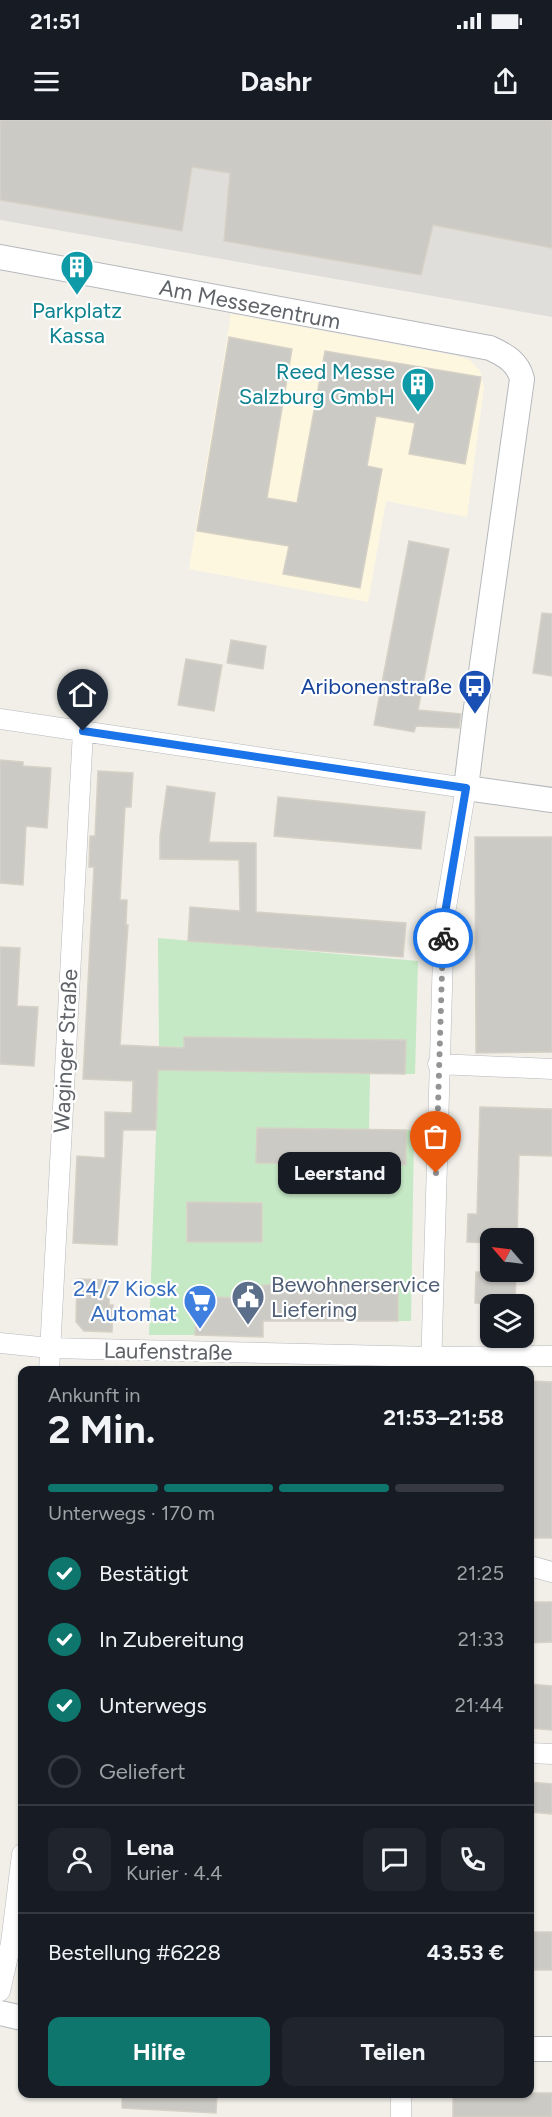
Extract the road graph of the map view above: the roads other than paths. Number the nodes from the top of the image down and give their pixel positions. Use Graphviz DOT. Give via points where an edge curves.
graph roads {
  1 [pos="0,257"];
  2 [pos="0,719"];
  3 [pos="83,731"];
  4 [pos="466,788"];
  5 [pos="552,800"];
  6 [pos="438,1064"];
  7 [pos="552,1069"];
  8 [pos="0,1343"];
  9 [pos="50,1348"];
  10 [pos="552,1356"];
  11 [pos="431,1364"];
  12 [pos="48,1366"];
  13 [pos="534,1567"];
  14 [pos="552,1572"];
  15 [pos="534,1753"];
  16 [pos="552,1754"];
  17 [pos="18,1886"];
  18 [pos="0,1991"];
  19 [pos="0,2013"];
  20 [pos="18,2017"];
  21 [pos="534,2049"];
  22 [pos="552,2049"];
  23 [pos="401,2098"];
  24 [pos="401,2117"];
  1 -- 4 [label="street, Am Messezentrum" via="490,348 513,361 522,379"];
  2 -- 3 [label="street"];
  3 -- 4 [label="street"];
  3 -- 9 [label="street, Waginger Straße"];
  4 -- 5 [label="street"];
  4 -- 6 [label="street" via="444,919"];
  6 -- 7 [label="street"];
  6 -- 11 [label="street"];
  8 -- 9 [label="street, Laufenstraße"];
  9 -- 11 [label="street, Laufenstraße"];
  9 -- 12 [label="street, Waginger Straße"];
  10 -- 11 [label="street, Laufenstraße"];
  13 -- 14 [label="street"];
  15 -- 16 [label="street"];
  17 -- 18 [label="street"];
  19 -- 20 [label="street"];
  21 -- 22 [label="street"];
  23 -- 24 [label="street"];
}
